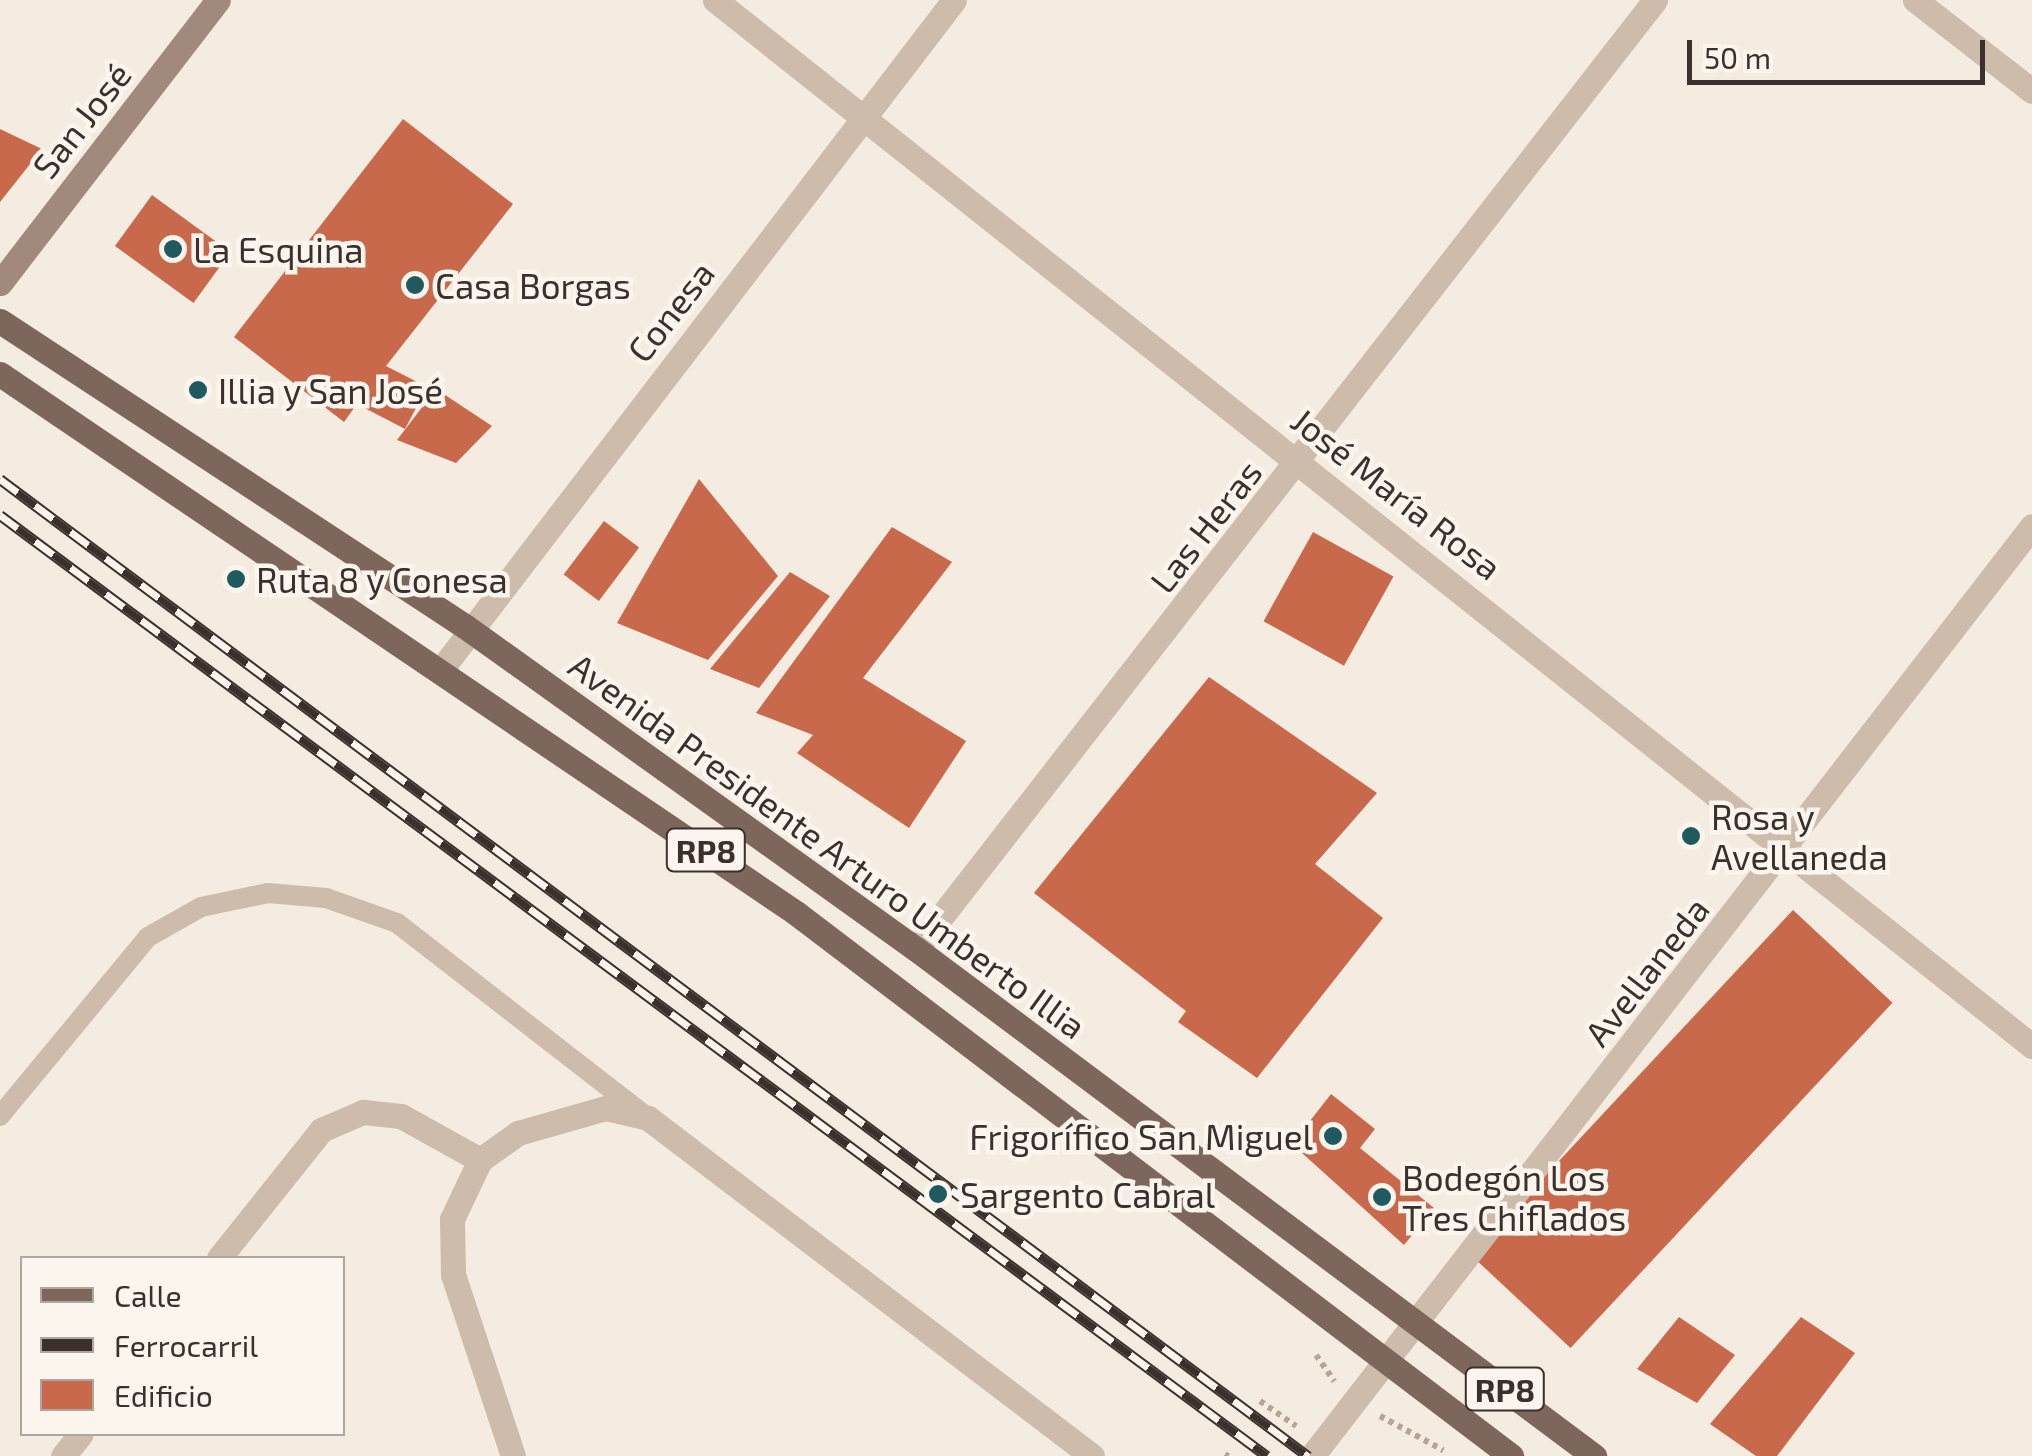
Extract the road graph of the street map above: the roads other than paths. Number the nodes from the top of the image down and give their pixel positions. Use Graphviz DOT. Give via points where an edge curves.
graph roads {
  1 [pos="218,0"];
  2 [pos="715,0"];
  3 [pos="954,0"];
  4 [pos="1655,0"];
  5 [pos="1915,0"];
  6 [pos="2032,91"];
  7 [pos="864,119"];
  8 [pos="0,283"];
  9 [pos="0,322"];
  10 [pos="0,374"];
  11 [pos="1301,461"];
  12 [pos="2032,526"];
  13 [pos="466,627"];
  14 [pos="443,667"];
  15 [pos="1787,846"];
  16 [pos="916,948"];
  17 [pos="2032,1046"];
  18 [pos="0,1116"];
  19 [pos="648,1118"];
  20 [pos="480,1160"];
  21 [pos="221,1256"];
  22 [pos="1417,1322"];
  23 [pos="1387,1362"];
  24 [pos="79,1436"];
  25 [pos="1317,1450"];
  26 [pos="63,1456"];
  27 [pos="513,1456"];
  28 [pos="1092,1456"];
  29 [pos="1511,1456"];
  30 [pos="1594,1456"];
  1 -- 8 [label="street, San José"];
  2 -- 7 [label="street, José María Rosa"];
  3 -- 7 [label="street, Conesa"];
  4 -- 11 [label="street, Las Heras"];
  5 -- 6 [label="street"];
  7 -- 11 [label="street, José María Rosa"];
  7 -- 13 [label="street, Conesa"];
  9 -- 13 [label="main road, Avenida Presidente Arturo Umberto Illia / RP8"];
  10 -- 14 [label="main road, Avenida Presidente Arturo Umberto Illia / RP8"];
  11 -- 15 [label="street, José María Rosa"];
  11 -- 16 [label="street, Las Heras"];
  12 -- 15 [label="street, Avellaneda"];
  13 -- 14 [label="street, Conesa"];
  13 -- 16 [label="main road, Avenida Presidente Arturo Umberto Illia / RP8"];
  14 -- 23 [label="main road, Avenida Presidente Arturo Umberto Illia / RP8" via="892,982"];
  15 -- 17 [label="street, José María Rosa"];
  15 -- 22 [label="street, Avellaneda"];
  16 -- 22 [label="main road, Avenida Presidente Arturo Umberto Illia / RP8"];
  18 -- 19 [label="lane" via="148,938 202,907 268,893 326,898 398,922"];
  19 -- 20 [label="street" via="606,1108 562,1116"];
  19 -- 28 [label="street"];
  20 -- 21 [label="street" via="400,1116 363,1112 320,1130"];
  20 -- 27 [label="street" via="452,1218 453,1276"];
  22 -- 23 [label="street, Avellaneda"];
  22 -- 30 [label="main road, Avenida Presidente Arturo Umberto Illia / RP8"];
  23 -- 25 [label="street, Avellaneda"];
  23 -- 29 [label="main road, Avenida Presidente Arturo Umberto Illia / RP8"];
  24 -- 26 [label="street"];
}
